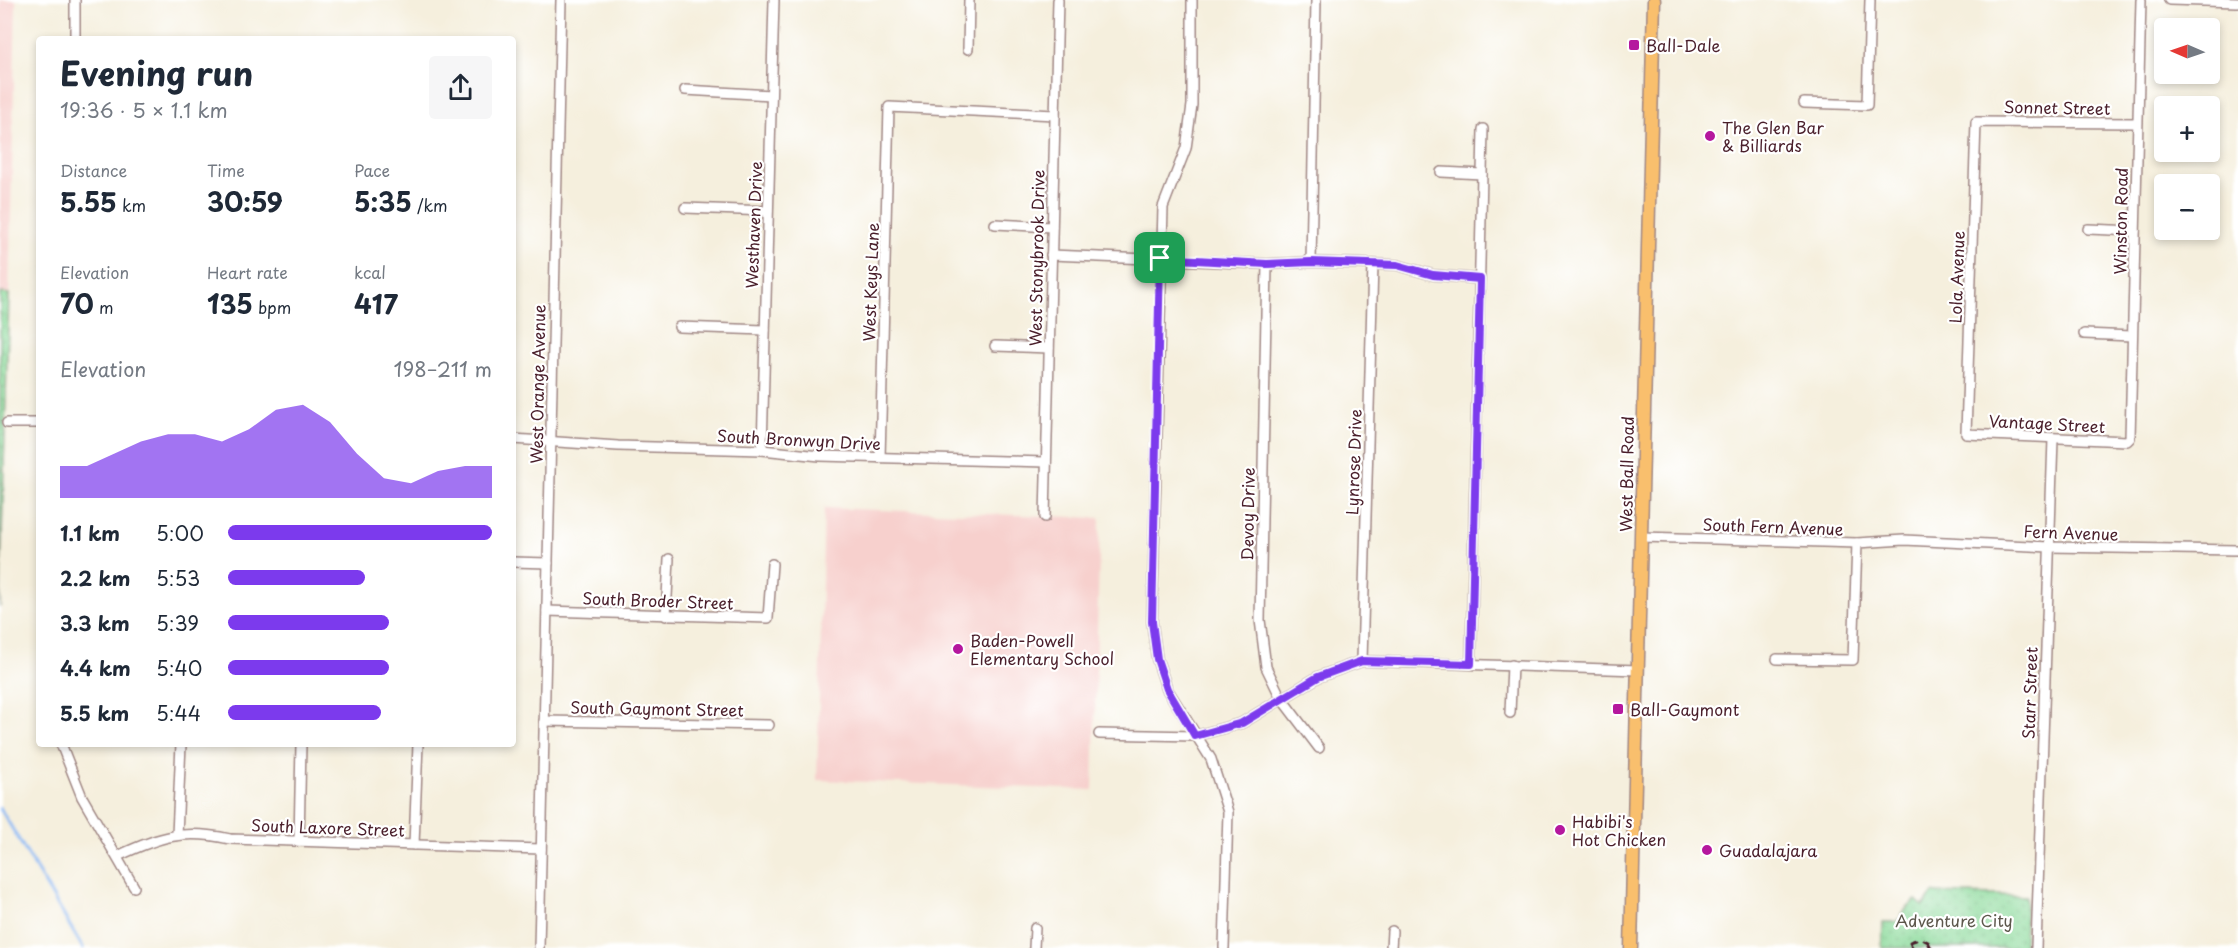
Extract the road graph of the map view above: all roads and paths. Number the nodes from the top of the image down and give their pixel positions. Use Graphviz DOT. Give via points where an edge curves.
graph roads {
  1 [pos="75,0"];
  2 [pos="561,0"];
  3 [pos="774,0"];
  4 [pos="969,0"];
  5 [pos="1058,0"];
  6 [pos="1192,0"];
  7 [pos="1316,0"];
  8 [pos="1654,0"];
  9 [pos="1870,0"];
  10 [pos="2141,0"];
  11 [pos="2169,0"];
  12 [pos="2238,2"];
  13 [pos="75,36"];
  14 [pos="968,49"];
  15 [pos="685,90"];
  16 [pos="771,95"];
  17 [pos="1804,103"];
  18 [pos="1055,115"];
  19 [pos="1976,122"];
  20 [pos="2138,123"];
  21 [pos="1483,129"];
  22 [pos="1441,172"];
  23 [pos="1482,174"];
  24 [pos="685,208"];
  25 [pos="768,211"];
  26 [pos="994,224"];
  27 [pos="1052,227"];
  28 [pos="2088,229"];
  29 [pos="2135,231"];
  30 [pos="1051,255"];
  31 [pos="1160,258"];
  32 [pos="1311,262"];
  33 [pos="1267,264"];
  34 [pos="1374,264"];
  35 [pos="1480,279"];
  36 [pos="679,327"];
  37 [pos="765,330"];
  38 [pos="2084,334"];
  39 [pos="2132,336"];
  40 [pos="995,346"];
  41 [pos="1049,348"];
  42 [pos="7,423"];
  43 [pos="36,423"];
  44 [pos="1966,434"];
  45 [pos="2053,439"];
  46 [pos="516,440"];
  47 [pos="2127,441"];
  48 [pos="551,442"];
  49 [pos="762,450"];
  50 [pos="880,458"];
  51 [pos="1046,462"];
  52 [pos="1045,517"];
  53 [pos="1641,537"];
  54 [pos="1904,540"];
  55 [pos="1857,543"];
  56 [pos="2049,547"];
  57 [pos="2238,550"];
  58 [pos="669,559"];
  59 [pos="516,562"];
  60 [pos="548,563"];
  61 [pos="772,564"];
  62 [pos="547,611"];
  63 [pos="666,616"];
  64 [pos="1777,659"];
  65 [pos="1362,661"];
  66 [pos="1471,664"];
  67 [pos="1512,665"];
  68 [pos="1638,670"];
  69 [pos="1281,698"];
  70 [pos="1510,713"];
  71 [pos="544,720"];
  72 [pos="770,724"];
  73 [pos="1099,734"];
  74 [pos="1195,736"];
  75 [pos="62,747"];
  76 [pos="181,747"];
  77 [pos="301,747"];
  78 [pos="418,747"];
  79 [pos="1319,748"];
  80 [pos="177,835"];
  81 [pos="299,841"];
  82 [pos="414,845"];
  83 [pos="541,849"];
  84 [pos="118,856"];
  85 [pos="135,887"];
  86 [pos="1035,928"];
  87 [pos="1392,931"];
  88 [pos="539,948"];
  89 [pos="1034,948"];
  90 [pos="1224,948"];
  91 [pos="1391,948"];
  92 [pos="1631,948"];
  93 [pos="2036,948"];
  1 -- 13 [label="street"];
  2 -- 48 [label="street, West Orange Avenue"];
  3 -- 16 [label="street, Westhaven Drive"];
  4 -- 14 [label="street"];
  5 -- 18 [label="street, West Stonybrook Drive"];
  6 -- 31 [label="street" via="1192,105 1186,148 1163,207"];
  7 -- 32 [label="street"];
  8 -- 53 [label="main road, West Ball Road"];
  9 -- 17 [label="street" via="1867,105"];
  10 -- 20 [label="street, Winston Road"];
  11 -- 12 [label="street"];
  15 -- 16 [label="street"];
  16 -- 25 [label="street, Westhaven Drive"];
  18 -- 27 [label="street, West Stonybrook Drive"];
  18 -- 50 [label="street, West Keys Lane" via="889,107"];
  19 -- 20 [label="street, Sonnet Street"];
  19 -- 44 [label="street, Lola Avenue"];
  20 -- 29 [label="street, Winston Road"];
  21 -- 23 [label="street"];
  22 -- 23 [label="street"];
  23 -- 35 [label="street"];
  24 -- 25 [label="street"];
  25 -- 37 [label="street, Westhaven Drive"];
  26 -- 27 [label="street"];
  27 -- 30 [label="street, West Stonybrook Drive"];
  28 -- 29 [label="street"];
  29 -- 39 [label="street, Winston Road"];
  30 -- 31 [label="street"];
  30 -- 41 [label="street, West Stonybrook Drive"];
  31 -- 33 [label="street"];
  31 -- 74 [label="street" via="1152,622 1157,659 1167,689"];
  32 -- 33 [label="street"];
  32 -- 34 [label="street"];
  33 -- 69 [label="street, Devoy Drive" via="1260,620 1266,667"];
  34 -- 35 [label="street"];
  34 -- 65 [label="street, Lynrose Drive"];
  35 -- 66 [label="street"];
  36 -- 37 [label="street"];
  37 -- 49 [label="street, Westhaven Drive"];
  38 -- 39 [label="street"];
  39 -- 47 [label="street, Winston Road"];
  40 -- 41 [label="street"];
  41 -- 51 [label="street, West Stonybrook Drive"];
  42 -- 43 [label="street"];
  44 -- 45 [label="street, Vantage Street"];
  45 -- 47 [label="street, Vantage Street"];
  45 -- 56 [label="street, Starr Street"];
  46 -- 48 [label="street, South Bronwyn Drive"];
  48 -- 49 [label="street, South Bronwyn Drive"];
  48 -- 60 [label="street, West Orange Avenue"];
  49 -- 50 [label="street, South Bronwyn Drive"];
  50 -- 51 [label="street, South Bronwyn Drive"];
  51 -- 52 [label="street, West Stonybrook Drive"];
  53 -- 55 [label="street, South Fern Avenue"];
  53 -- 68 [label="main road, West Ball Road"];
  54 -- 55 [label="street, South Fern Avenue"];
  54 -- 56 [label="street, Fern Avenue"];
  55 -- 64 [label="street" via="1853,660"];
  56 -- 57 [label="street, Fern Avenue"];
  56 -- 93 [label="street, Starr Street"];
  58 -- 63 [label="street"];
  59 -- 60 [label="street"];
  60 -- 62 [label="street, West Orange Avenue"];
  61 -- 63 [label="street, South Broder Street" via="768,618"];
  62 -- 63 [label="street, South Broder Street"];
  62 -- 71 [label="street, West Orange Avenue"];
  65 -- 66 [label="street"];
  65 -- 69 [label="street" via="1318,677"];
  66 -- 67 [label="street"];
  67 -- 68 [label="street"];
  67 -- 70 [label="street"];
  68 -- 92 [label="main road, West Ball Road"];
  69 -- 74 [label="street" via="1242,723"];
  69 -- 79 [label="street, Devoy Drive"];
  71 -- 72 [label="street, South Gaymont Street"];
  71 -- 83 [label="street, West Orange Avenue"];
  73 -- 74 [label="street"];
  74 -- 90 [label="street" via="1211,759 1228,812"];
  75 -- 84 [label="street" via="82,797"];
  76 -- 80 [label="street"];
  77 -- 81 [label="street"];
  78 -- 82 [label="street"];
  80 -- 81 [label="street, South Laxore Street"];
  80 -- 84 [label="street, South Laxore Street" via="146,842"];
  81 -- 82 [label="street, South Laxore Street"];
  82 -- 83 [label="street, South Laxore Street"];
  83 -- 88 [label="street, West Orange Avenue"];
  84 -- 85 [label="street"];
  86 -- 89 [label="street"];
  87 -- 91 [label="street"];
}
